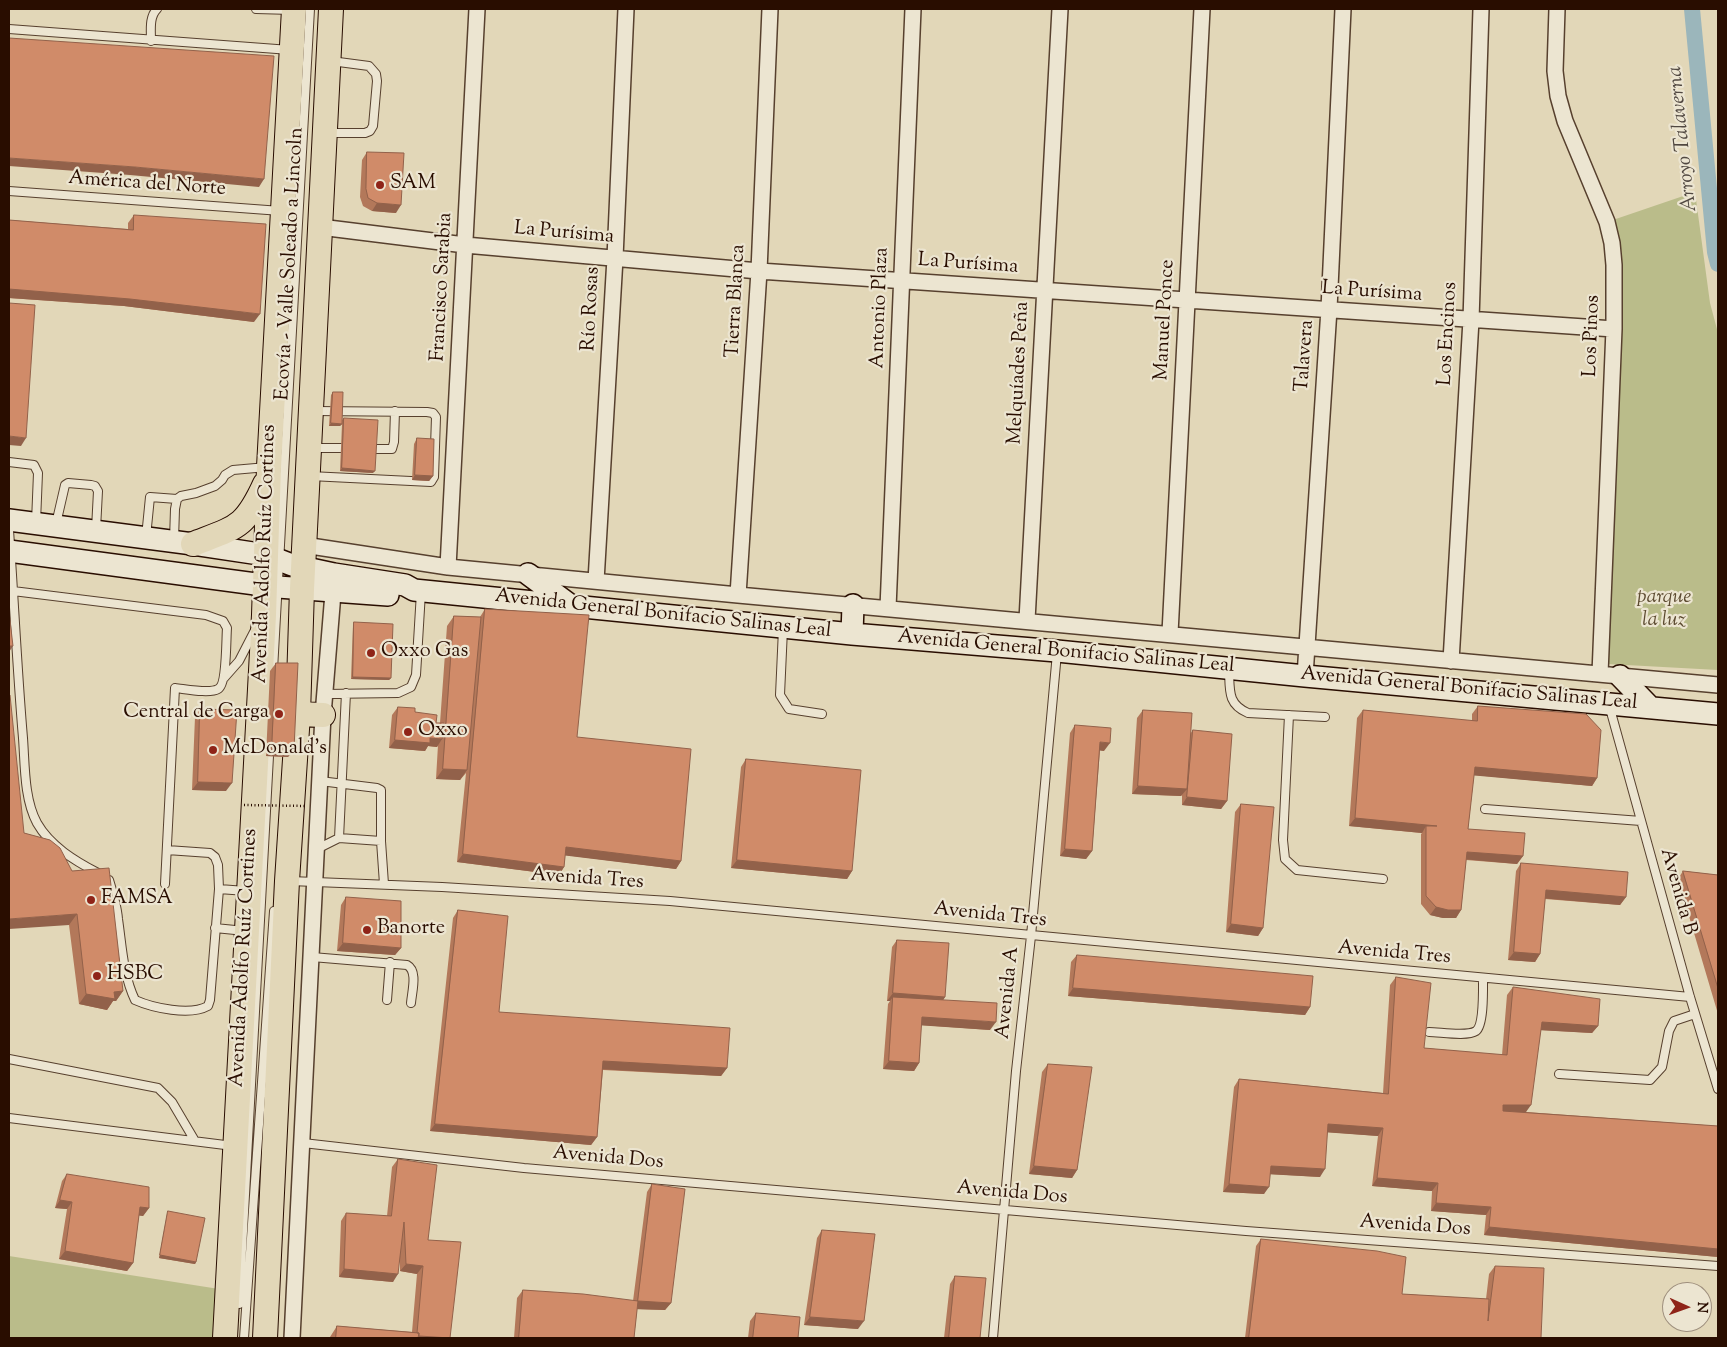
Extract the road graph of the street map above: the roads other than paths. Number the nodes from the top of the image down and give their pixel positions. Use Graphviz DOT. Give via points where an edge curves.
graph roads {
  1 [pos="157,9"];
  2 [pos="256,9"];
  3 [pos="299,9"];
  4 [pos="331,9"];
  5 [pos="476,9"];
  6 [pos="626,9"];
  7 [pos="770,9"];
  8 [pos="913,9"];
  9 [pos="1060,9"];
  10 [pos="1202,9"];
  11 [pos="1343,9"];
  12 [pos="1481,9"];
  13 [pos="1557,9"];
  14 [pos="9,29"];
  15 [pos="151,41"];
  16 [pos="292,50"];
  17 [pos="328,61"];
  18 [pos="325,132"];
  19 [pos="9,190"];
  20 [pos="283,211"];
  21 [pos="320,227"];
  22 [pos="465,245"];
  23 [pos="615,258"];
  24 [pos="759,271"];
  25 [pos="902,281"];
  26 [pos="1045,290"];
  27 [pos="1187,301"];
  28 [pos="1329,309"];
  29 [pos="1471,320"];
  30 [pos="1614,329"];
  31 [pos="311,410"];
  32 [pos="396,411"];
  33 [pos="309,448"];
  34 [pos="341,448"];
  35 [pos="375,450"];
  36 [pos="9,462"];
  37 [pos="269,472"];
  38 [pos="308,476"];
  39 [pos="177,499"];
  40 [pos="9,520"];
  41 [pos="46,525"];
  42 [pos="9,530"];
  43 [pos="96,532"];
  44 [pos="146,538"];
  45 [pos="184,543"];
  46 [pos="10,551"];
  47 [pos="448,567"];
  48 [pos="288,573"];
  49 [pos="528,574"];
  50 [pos="596,581"];
  51 [pos="333,583"];
  52 [pos="13,591"];
  53 [pos="418,591"];
  54 [pos="738,595"];
  55 [pos="570,605"];
  56 [pos="853,605"];
  57 [pos="888,608"];
  58 [pos="264,615"];
  59 [pos="1027,620"];
  60 [pos="784,627"];
  61 [pos="1170,633"];
  62 [pos="852,634"];
  63 [pos="1307,647"];
  64 [pos="1057,651"];
  65 [pos="1451,661"];
  66 [pos="1229,668"];
  67 [pos="273,670"];
  68 [pos="1610,675"];
  69 [pos="1305,676"];
  70 [pos="224,678"];
  71 [pos="1718,684"];
  72 [pos="346,694"];
  73 [pos="1608,703"];
  74 [pos="324,704"];
  75 [pos="1650,707"];
  76 [pos="298,714"];
  77 [pos="822,714"];
  78 [pos="1718,714"];
  79 [pos="1289,715"];
  80 [pos="1325,717"];
  81 [pos="269,756"];
  82 [pos="320,781"];
  83 [pos="342,783"];
  84 [pos="1485,809"];
  85 [pos="1641,820"];
  86 [pos="339,838"];
  87 [pos="382,842"];
  88 [pos="317,849"];
  89 [pos="167,850"];
  90 [pos="1383,878"];
  91 [pos="287,881"];
  92 [pos="316,882"];
  93 [pos="165,884"];
  94 [pos="384,884"];
  95 [pos="218,889"];
  96 [pos="248,891"];
  97 [pos="274,905"];
  98 [pos="215,928"];
  99 [pos="246,931"];
  100 [pos="1032,936"];
  101 [pos="312,957"];
  102 [pos="390,962"];
  103 [pos="1484,978"];
  104 [pos="1690,997"];
  105 [pos="387,1000"];
  106 [pos="411,1003"];
  107 [pos="1695,1014"];
  108 [pos="1430,1032"];
  109 [pos="9,1059"];
  110 [pos="1559,1074"];
  111 [pos="1718,1089"];
  112 [pos="9,1118"];
  113 [pos="194,1141"];
  114 [pos="303,1143"];
  115 [pos="235,1146"];
  116 [pos="1004,1209"];
  117 [pos="1718,1266"];
  118 [pos="225,1338"];
  119 [pos="237,1338"];
  120 [pos="244,1338"];
  121 [pos="265,1338"];
  122 [pos="292,1338"];
  123 [pos="993,1338"];
  1 -- 15 [label="lane" via="151,22"];
  2 -- 3 [label="lane"];
  3 -- 16 [label="main road, Avenida Adolfo Ruíz Cortines"];
  3 -- 48 [label="lane"];
  4 -- 17 [label="main road, Avenida Adolfo Ruíz Cortines"];
  5 -- 22 [label="street, Francisco Sarabia"];
  6 -- 23 [label="street, Río Rosas"];
  7 -- 24 [label="street, Tierra Blanca"];
  8 -- 25 [label="street, Antonio Plaza"];
  9 -- 26 [label="street, Melquíades Peña"];
  10 -- 27 [label="street, Manuel Ponce"];
  11 -- 28 [label="street, Talavera"];
  12 -- 29 [label="street, Los Encinos"];
  13 -- 30 [label="street, Los Pinos" via="1555,71 1558,96 1565,121 1602,208 1612,243"];
  14 -- 15 [label="lane"];
  15 -- 16 [label="lane"];
  16 -- 20 [label="main road, Avenida Adolfo Ruíz Cortines"];
  17 -- 18 [label="main road, Avenida Adolfo Ruíz Cortines"];
  17 -- 18 [label="lane" via="369,66 377,81 370,131"];
  18 -- 21 [label="main road, Avenida Adolfo Ruíz Cortines"];
  19 -- 20 [label="lane, América del Norte"];
  20 -- 37 [label="main road, Avenida Adolfo Ruíz Cortines"];
  21 -- 22 [label="street, La Purísima"];
  21 -- 31 [label="main road, Avenida Adolfo Ruíz Cortines"];
  22 -- 23 [label="street, La Purísima"];
  22 -- 47 [label="street, Francisco Sarabia"];
  23 -- 24 [label="street, La Purísima"];
  23 -- 50 [label="street, Río Rosas"];
  24 -- 25 [label="street, La Purísima"];
  24 -- 54 [label="street, Tierra Blanca"];
  25 -- 26 [label="street, La Purísima"];
  25 -- 57 [label="street, Antonio Plaza"];
  26 -- 27 [label="street, La Purísima"];
  26 -- 59 [label="street, Melquíades Peña"];
  27 -- 28 [label="street, La Purísima"];
  27 -- 61 [label="street, Manuel Ponce"];
  28 -- 29 [label="street, La Purísima"];
  28 -- 63 [label="street, Talavera"];
  29 -- 30 [label="street, La Purísima"];
  29 -- 65 [label="street, Los Encinos"];
  30 -- 68 [label="street, Los Pinos"];
  31 -- 32 [label="lane"];
  31 -- 33 [label="main road, Avenida Adolfo Ruíz Cortines"];
  32 -- 35 [label="lane" via="392,449"];
  32 -- 38 [label="lane" via="427,412 436,417 431,482"];
  33 -- 34 [label="lane"];
  33 -- 38 [label="main road, Avenida Adolfo Ruíz Cortines"];
  36 -- 41 [label="lane" via="34,465"];
  37 -- 39 [label="lane" via="233,470 215,486"];
  37 -- 45 [label="main road" via="254,507 244,520 230,530"];
  37 -- 48 [label="main road, Avenida Adolfo Ruíz Cortines"];
  38 -- 48 [label="main road, Avenida Adolfo Ruíz Cortines"];
  39 -- 44 [label="lane" via="150,497"];
  39 -- 45 [label="lane" via="175,508"];
  40 -- 41 [label="street, Avenida General Bonifacio Salinas Leal"];
  41 -- 43 [label="street, Avenida General Bonifacio Salinas Leal"];
  41 -- 43 [label="lane" via="64,485 91,485 98,491"];
  42 -- 46 [label="lane"];
  43 -- 44 [label="street, Avenida General Bonifacio Salinas Leal"];
  44 -- 45 [label="street, Avenida General Bonifacio Salinas Leal"];
  45 -- 48 [label="street, Avenida General Bonifacio Salinas Leal"];
  46 -- 48 [label="street, Avenida General Bonifacio Salinas Leal"];
  46 -- 52 [label="lane"];
  47 -- 48 [label="street"];
  47 -- 49 [label="street"];
  48 -- 51 [label="street, Avenida General Bonifacio Salinas Leal"];
  48 -- 58 [label="main road, Avenida Adolfo Ruíz Cortines"];
  48 -- 67 [label="lane"];
  48 -- 76 [label="main road, Avenida Adolfo Ruíz Cortines"];
  49 -- 50 [label="street"];
  49 -- 55 [label="street"];
  50 -- 54 [label="street"];
  51 -- 53 [label="street, Avenida General Bonifacio Salinas Leal" via="405,585"];
  51 -- 74 [label="street"];
  52 -- 70 [label="lane" via="218,618 227,628"];
  52 -- 98 [label="lane" via="31,809 46,835 61,850 74,861 109,879 123,958 135,1000 151,1007 201,1010 208,1006"];
  53 -- 55 [label="street, Avenida General Bonifacio Salinas Leal"];
  53 -- 72 [label="lane" via="416,675 411,686 398,692"];
  54 -- 56 [label="street"];
  55 -- 60 [label="street, Avenida General Bonifacio Salinas Leal"];
  56 -- 57 [label="street"];
  56 -- 62 [label="street"];
  57 -- 59 [label="street"];
  58 -- 70 [label="lane" via="239,661"];
  58 -- 96 [label="main road, Avenida Adolfo Ruíz Cortines"];
  59 -- 61 [label="street"];
  60 -- 62 [label="street, Avenida General Bonifacio Salinas Leal"];
  60 -- 77 [label="lane" via="780,695 789,709"];
  61 -- 63 [label="street"];
  62 -- 64 [label="street, Avenida General Bonifacio Salinas Leal"];
  63 -- 65 [label="street"];
  63 -- 69 [label="street, Talavera"];
  64 -- 66 [label="street, Avenida General Bonifacio Salinas Leal"];
  64 -- 100 [label="lane, Avenida A"];
  65 -- 68 [label="street"];
  66 -- 69 [label="street, Avenida General Bonifacio Salinas Leal"];
  66 -- 79 [label="lane" via="1231,694 1238,709 1248,714"];
  68 -- 71 [label="street"];
  68 -- 75 [label="street"];
  69 -- 73 [label="street, Avenida General Bonifacio Salinas Leal"];
  70 -- 89 [label="lane" via="217,690 175,688"];
  72 -- 74 [label="lane"];
  72 -- 83 [label="lane"];
  73 -- 75 [label="street, Avenida General Bonifacio Salinas Leal"];
  73 -- 85 [label="lane, Avenida B"];
  74 -- 76 [label="main road"];
  74 -- 82 [label="street"];
  75 -- 78 [label="street, Avenida General Bonifacio Salinas Leal"];
  76 -- 91 [label="main road, Avenida Adolfo Ruíz Cortines"];
  79 -- 80 [label="lane"];
  79 -- 90 [label="lane" via="1283,840 1285,859 1297,870"];
  81 -- 119 [label="lane"];
  82 -- 83 [label="lane"];
  82 -- 88 [label="street"];
  83 -- 86 [label="lane"];
  83 -- 87 [label="lane" via="381,790"];
  84 -- 85 [label="lane"];
  85 -- 104 [label="lane, Avenida B"];
  86 -- 87 [label="lane"];
  86 -- 88 [label="lane"];
  87 -- 94 [label="lane"];
  88 -- 92 [label="street"];
  89 -- 93 [label="lane"];
  89 -- 95 [label="lane" via="210,853 218,865"];
  91 -- 92 [label="lane, Avenida Tres"];
  91 -- 121 [label="main road, Avenida Adolfo Ruíz Cortines"];
  92 -- 94 [label="lane, Avenida Tres"];
  92 -- 101 [label="street"];
  94 -- 100 [label="lane, Avenida Tres" via="670,901"];
  95 -- 96 [label="lane"];
  95 -- 98 [label="lane"];
  96 -- 99 [label="main road, Avenida Adolfo Ruíz Cortines"];
  97 -- 120 [label="lane"];
  98 -- 99 [label="lane"];
  99 -- 115 [label="main road, Avenida Adolfo Ruíz Cortines"];
  100 -- 103 [label="lane, Avenida Tres"];
  100 -- 116 [label="lane, Avenida A"];
  101 -- 102 [label="lane"];
  101 -- 114 [label="street"];
  102 -- 105 [label="lane"];
  102 -- 106 [label="lane" via="411,967"];
  103 -- 104 [label="lane, Avenida Tres"];
  103 -- 108 [label="lane" via="1480,1025 1476,1032"];
  104 -- 107 [label="lane, Avenida B"];
  107 -- 110 [label="lane" via="1674,1021 1662,1067 1650,1080"];
  107 -- 111 [label="lane, Avenida B"];
  109 -- 113 [label="lane" via="158,1088 172,1102"];
  112 -- 113 [label="lane"];
  113 -- 115 [label="lane"];
  114 -- 116 [label="lane, Avenida Dos" via="524,1168"];
  114 -- 122 [label="street"];
  115 -- 118 [label="main road, Avenida Adolfo Ruíz Cortines"];
  116 -- 117 [label="lane, Avenida Dos" via="1246,1231"];
  116 -- 123 [label="lane, Avenida A"];
}
